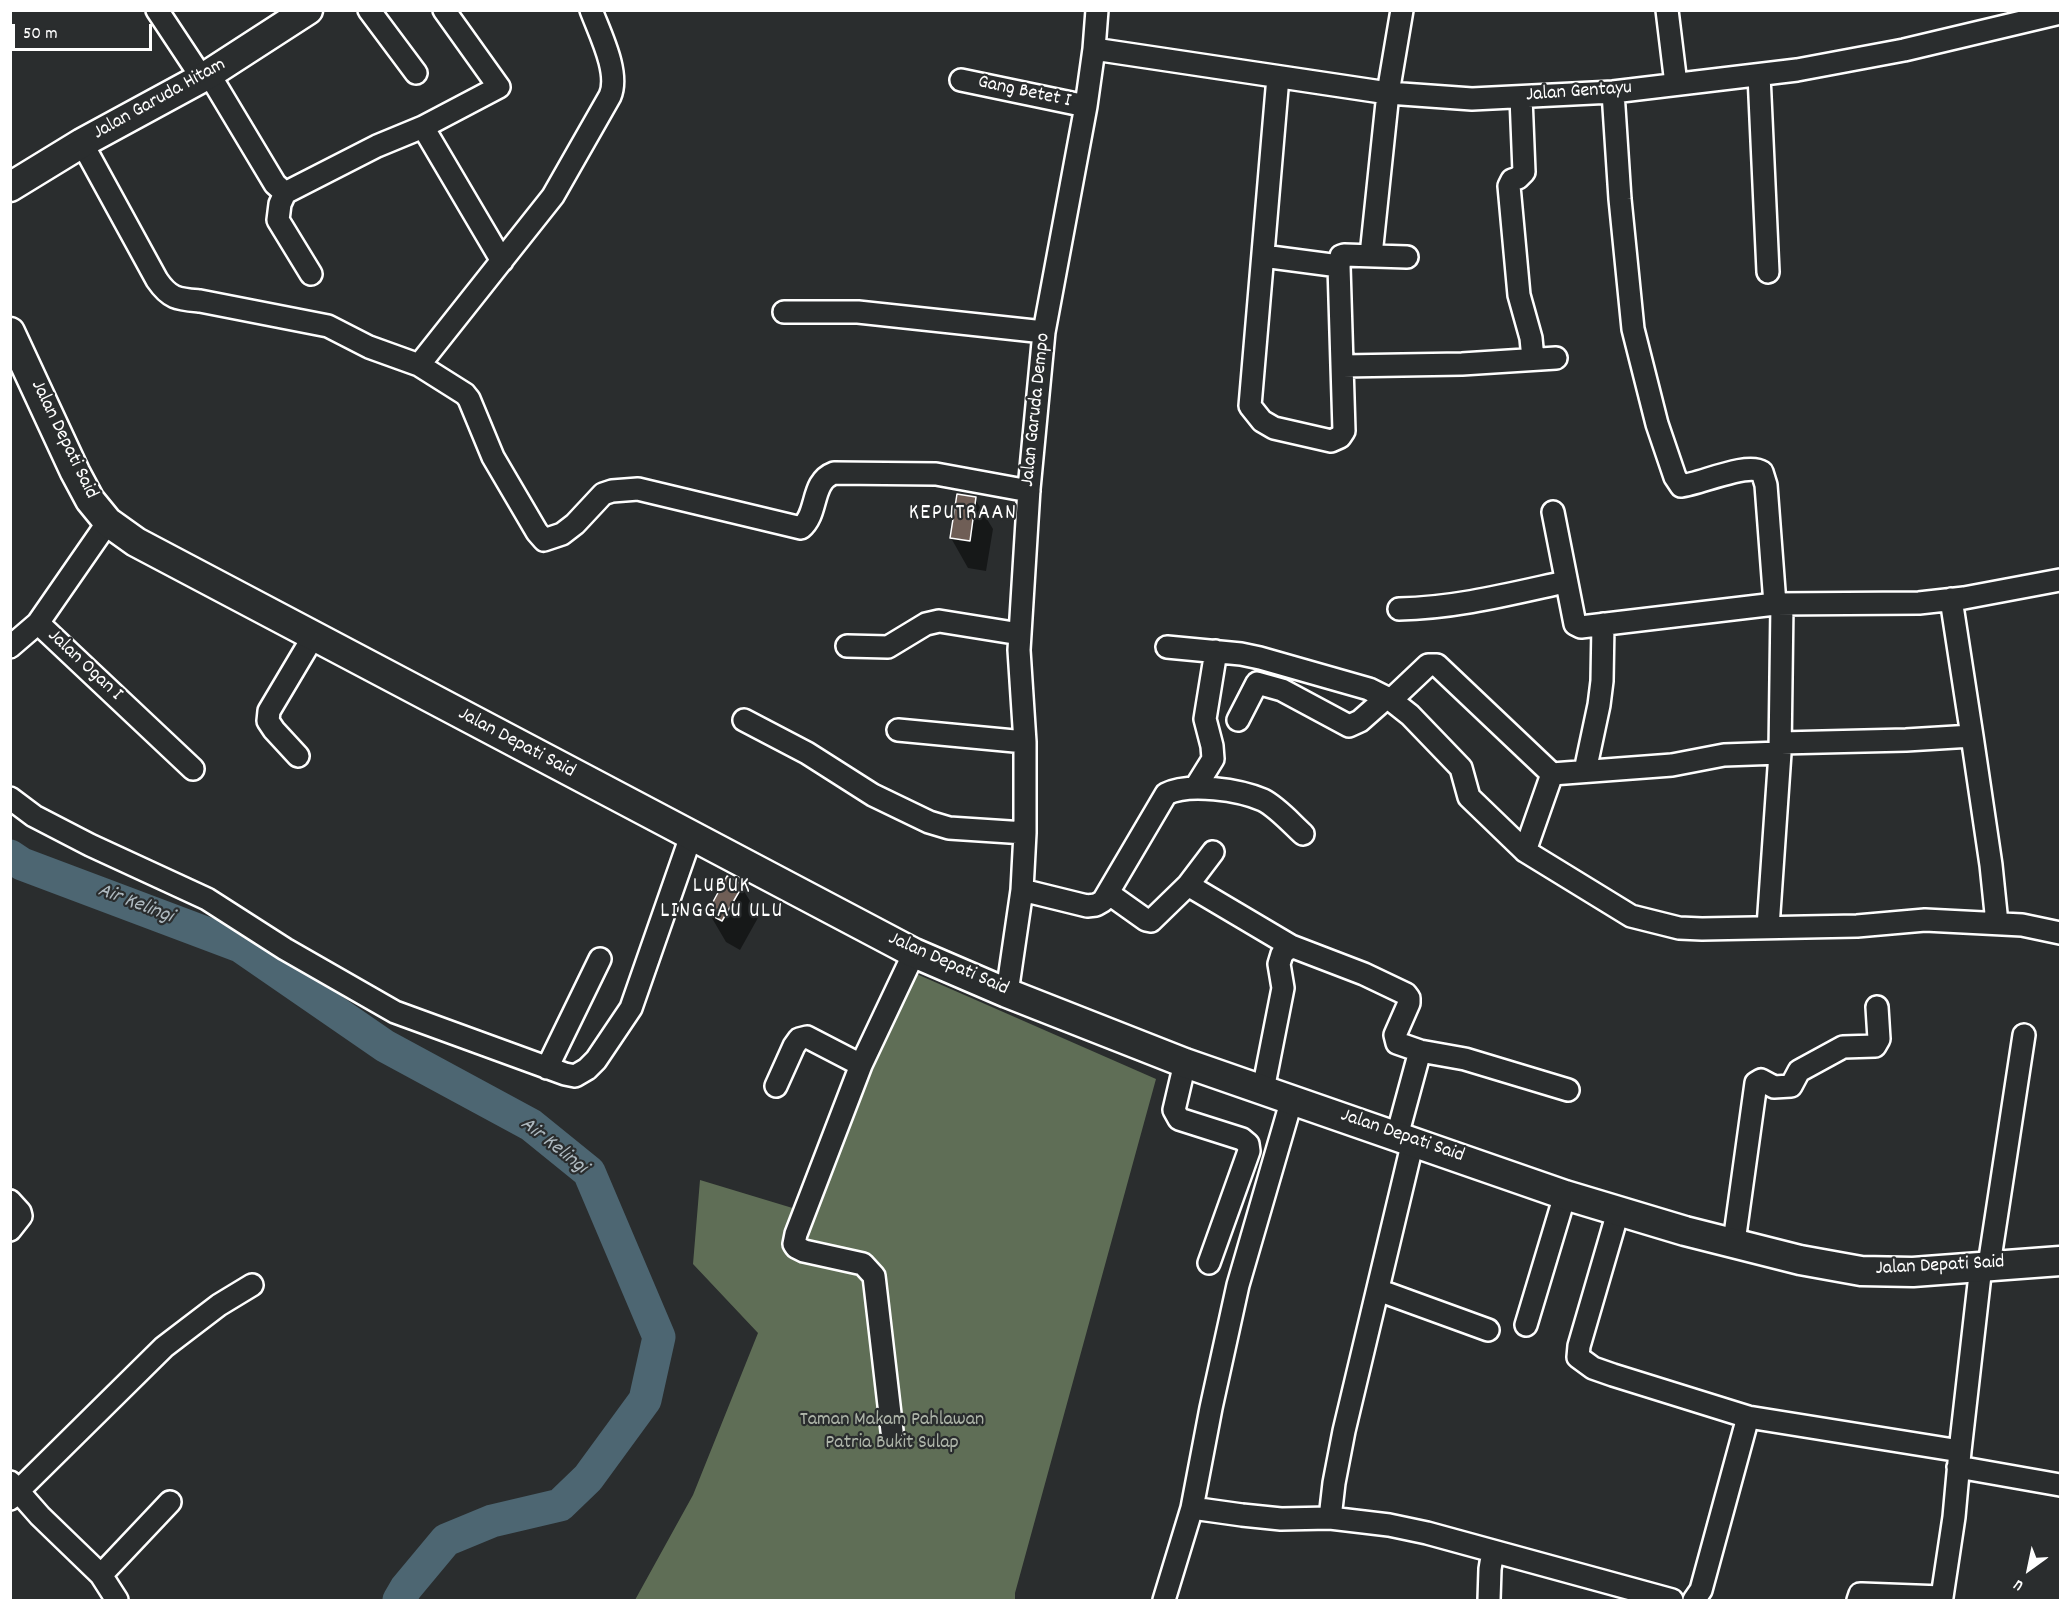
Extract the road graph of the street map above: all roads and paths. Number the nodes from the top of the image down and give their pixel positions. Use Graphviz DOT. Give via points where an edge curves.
graph roads {
  1 [pos="157,10"];
  2 [pos="369,10"];
  3 [pos="444,10"];
  4 [pos="591,10"];
  5 [pos="1096,10"];
  6 [pos="1402,10"];
  7 [pos="1667,10"];
  8 [pos="297,13"];
  9 [pos="2061,13"];
  10 [pos="1094,49"];
  11 [pos="416,73"];
  12 [pos="1759,75"];
  13 [pos="206,76"];
  14 [pos="1278,77"];
  15 [pos="961,80"];
  16 [pos="1677,84"];
  17 [pos="1613,92"];
  18 [pos="1388,93"];
  19 [pos="1521,97"];
  20 [pos="1086,106"];
  21 [pos="423,127"];
  22 [pos="82,143"];
  23 [pos="10,187"];
  24 [pos="285,193"];
  25 [pos="1371,255"];
  26 [pos="1263,256"];
  27 [pos="1407,257"];
  28 [pos="502,261"];
  29 [pos="1339,266"];
  30 [pos="1768,272"];
  31 [pos="311,274"];
  32 [pos="784,312"];
  33 [pos="10,332"];
  34 [pos="1044,332"];
  35 [pos="1556,358"];
  36 [pos="1533,360"];
  37 [pos="419,365"];
  38 [pos="1343,366"];
  39 [pos="1029,491"];
  40 [pos="1554,512"];
  41 [pos="108,522"];
  42 [pos="2061,580"];
  43 [pos="1565,582"];
  44 [pos="1951,599"];
  45 [pos="1778,604"];
  46 [pos="1399,609"];
  47 [pos="38,623"];
  48 [pos="1603,624"];
  49 [pos="1020,634"];
  50 [pos="313,637"];
  51 [pos="847,646"];
  52 [pos="10,647"];
  53 [pos="1167,647"];
  54 [pos="1216,651"];
  55 [pos="1260,658"];
  56 [pos="1257,683"];
  57 [pos="1388,699"];
  58 [pos="744,720"];
  59 [pos="1238,720"];
  60 [pos="898,730"];
  61 [pos="1972,736"];
  62 [pos="1024,742"];
  63 [pos="1781,748"];
  64 [pos="298,756"];
  65 [pos="193,769"];
  66 [pos="1585,771"];
  67 [pos="1552,774"];
  68 [pos="1195,788"];
  69 [pos="10,798"];
  70 [pos="1025,834"];
  71 [pos="1303,834"];
  72 [pos="691,836"];
  73 [pos="1525,851"];
  74 [pos="1213,852"];
  75 [pos="1188,885"];
  76 [pos="1022,890"];
  77 [pos="1108,893"];
  78 [pos="1997,923"];
  79 [pos="1768,927"];
  80 [pos="2061,933"];
  81 [pos="1291,946"];
  82 [pos="914,952"];
  83 [pos="600,959"];
  84 [pos="1007,993"];
  85 [pos="1877,1007"];
  86 [pos="2024,1035"];
  87 [pos="1420,1051"];
  88 [pos="1185,1063"];
  89 [pos="861,1065"];
  90 [pos="547,1068"];
  91 [pos="776,1086"];
  92 [pos="1263,1090"];
  93 [pos="1568,1090"];
  94 [pos="1292,1099"];
  95 [pos="1405,1138"];
  96 [pos="1565,1195"];
  97 [pos="10,1202"];
  98 [pos="1617,1212"];
  99 [pos="10,1230"];
  100 [pos="1734,1242"];
  101 [pos="2061,1261"];
  102 [pos="1209,1263"];
  103 [pos="1985,1266"];
  104 [pos="252,1285"];
  105 [pos="1378,1290"];
  106 [pos="1526,1325"];
  107 [pos="1488,1330"];
  108 [pos="1748,1417"];
  109 [pos="892,1431"];
  110 [pos="1959,1459"];
  111 [pos="2061,1485"];
  112 [pos="13,1491"];
  113 [pos="170,1502"];
  114 [pos="1192,1508"];
  115 [pos="1330,1518"];
  116 [pos="1493,1551"];
  117 [pos="101,1575"];
  118 [pos="1942,1599"];
  119 [pos="117,1600"];
  120 [pos="1164,1600"];
  121 [pos="1489,1600"];
  122 [pos="1672,1600"];
  123 [pos="1694,1600"];
  124 [pos="1858,1600"];
  1 -- 13 [label="street"];
  2 -- 11 [label="street"];
  3 -- 21 [label="street" via="499,87"];
  4 -- 28 [label="street" via="613,73 612,91 558,189"];
  5 -- 10 [label="street, Jalan Garuda Dempo"];
  6 -- 18 [label="street"];
  7 -- 16 [label="street"];
  8 -- 13 [label="main road, Jalan Garuda Hitam"];
  9 -- 12 [label="street, Jalan Gentayu" via="1904,50"];
  10 -- 14 [label="street, Jalan Gentayu"];
  10 -- 20 [label="street, Jalan Garuda Dempo"];
  12 -- 16 [label="street, Jalan Gentayu"];
  12 -- 30 [label="street"];
  13 -- 22 [label="main road, Jalan Garuda Hitam"];
  13 -- 24 [label="street" via="275,184"];
  14 -- 18 [label="street, Jalan Gentayu"];
  14 -- 26 [label="street"];
  15 -- 20 [label="street, Gang Betet I"];
  16 -- 17 [label="street, Jalan Gentayu"];
  17 -- 19 [label="street, Jalan Gentayu"];
  17 -- 45 [label="street" via="1633,329 1657,424 1681,486 1743,470 1762,472"];
  18 -- 19 [label="street, Jalan Gentayu" via="1472,99"];
  18 -- 25 [label="street"];
  19 -- 36 [label="street" via="1524,172 1509,186 1519,295"];
  20 -- 34 [label="street, Jalan Garuda Dempo"];
  21 -- 24 [label="street"];
  21 -- 28 [label="street"];
  22 -- 23 [label="main road, Jalan Garuda Hitam"];
  22 -- 37 [label="street" via="169,295 328,326 369,347"];
  24 -- 31 [label="street" via="278,220"];
  25 -- 27 [label="street"];
  25 -- 29 [label="street" via="1341,256"];
  26 -- 29 [label="street"];
  26 -- 38 [label="street" via="1250,406 1254,414 1274,428 1331,441 1340,437 1344,430"];
  28 -- 37 [label="street"];
  29 -- 38 [label="street"];
  32 -- 34 [label="street" via="858,312"];
  33 -- 41 [label="main road, Jalan Depati Said" via="75,472"];
  34 -- 39 [label="street, Jalan Garuda Dempo"];
  35 -- 36 [label="street"];
  36 -- 38 [label="street"];
  37 -- 39 [label="street" via="469,399 493,457 544,540 575,524 603,494 623,490 638,489 801,528 807,522 820,483 834,473 936,474"];
  39 -- 49 [label="street, Jalan Garuda Dempo"];
  40 -- 43 [label="street"];
  41 -- 47 [label="street, Jalan Ogan I"];
  41 -- 50 [label="main road, Jalan Depati Said" via="171,562"];
  42 -- 44 [label="street"];
  43 -- 46 [label="street" via="1434,609"];
  43 -- 48 [label="street" via="1576,626"];
  44 -- 45 [label="street" via="1919,603"];
  44 -- 61 [label="street"];
  45 -- 48 [label="street"];
  45 -- 63 [label="street"];
  47 -- 52 [label="street"];
  47 -- 65 [label="street, Jalan Ogan I"];
  48 -- 66 [label="street" via="1602,681"];
  49 -- 51 [label="street" via="939,621 926,624 888,647"];
  49 -- 62 [label="street, Jalan Garuda Dempo"];
  50 -- 64 [label="street" via="269,711 268,721"];
  50 -- 72 [label="main road, Jalan Depati Said"];
  53 -- 54 [label="street"];
  54 -- 55 [label="street"];
  54 -- 68 [label="street" via="1205,719 1213,759"];
  55 -- 56 [label="street"];
  55 -- 57 [label="street" via="1369,689"];
  56 -- 57 [label="street" via="1282,690 1349,726"];
  56 -- 59 [label="street"];
  57 -- 67 [label="street" via="1428,665 1437,665"];
  57 -- 73 [label="street" via="1410,715 1461,768 1468,797"];
  58 -- 70 [label="street" via="807,753 873,795 929,822 949,828"];
  60 -- 62 [label="street"];
  61 -- 63 [label="street"];
  61 -- 78 [label="street"];
  62 -- 70 [label="street, Jalan Garuda Dempo"];
  63 -- 66 [label="street" via="1672,765"];
  63 -- 79 [label="street"];
  66 -- 67 [label="street"];
  67 -- 73 [label="street"];
  68 -- 71 [label="street" via="1239,792 1265,801"];
  68 -- 77 [label="street" via="1174,789 1166,794"];
  69 -- 90 [label="street" via="34,816 207,898 285,949 395,1012"];
  70 -- 76 [label="street, Jalan Garuda Dempo"];
  72 -- 82 [label="main road, Jalan Depati Said"];
  72 -- 90 [label="street" via="631,1008 587,1069 575,1076"];
  73 -- 79 [label="street" via="1631,916 1679,928"];
  74 -- 75 [label="street"];
  75 -- 77 [label="street" via="1151,921"];
  75 -- 81 [label="street"];
  76 -- 77 [label="street" via="1087,906 1103,901"];
  76 -- 84 [label="street, Jalan Garuda Dempo"];
  78 -- 79 [label="street" via="1925,920"];
  78 -- 80 [label="street"];
  81 -- 87 [label="street" via="1406,994 1409,1003 1396,1040"];
  81 -- 92 [label="street" via="1282,954 1279,964 1283,988"];
  82 -- 84 [label="main road, Jalan Depati Said"];
  82 -- 89 [label="street"];
  83 -- 90 [label="street"];
  84 -- 88 [label="main road, Jalan Depati Said"];
  85 -- 100 [label="street" via="1879,1039 1875,1046 1843,1047 1799,1071 1791,1086 1774,1087 1761,1080 1756,1083"];
  86 -- 103 [label="street"];
  87 -- 93 [label="street" via="1464,1059"];
  87 -- 95 [label="street"];
  88 -- 92 [label="main road, Jalan Depati Said"];
  88 -- 102 [label="street" via="1176,1116 1242,1139 1249,1151"];
  89 -- 91 [label="street" via="807,1037 794,1046"];
  89 -- 109 [label="street" via="794,1244 804,1251 863,1264 874,1276"];
  92 -- 94 [label="main road, Jalan Depati Said"];
  94 -- 95 [label="main road, Jalan Depati Said"];
  94 -- 114 [label="street" via="1238,1285"];
  95 -- 96 [label="main road, Jalan Depati Said"];
  95 -- 105 [label="street"];
  96 -- 98 [label="main road, Jalan Depati Said"];
  96 -- 106 [label="street"];
  97 -- 99 [label="street" via="21,1216"];
  98 -- 100 [label="main road, Jalan Depati Said"];
  98 -- 108 [label="street" via="1578,1357 1593,1368"];
  100 -- 103 [label="main road, Jalan Depati Said" via="1861,1271 1913,1272"];
  101 -- 103 [label="main road, Jalan Depati Said"];
  103 -- 110 [label="street"];
  104 -- 112 [label="street" via="164,1347"];
  105 -- 107 [label="street"];
  105 -- 115 [label="street" via="1344,1431"];
  108 -- 110 [label="street"];
  108 -- 123 [label="street" via="1701,1590"];
  110 -- 111 [label="street"];
  110 -- 118 [label="street"];
  112 -- 117 [label="street"];
  113 -- 117 [label="street"];
  114 -- 115 [label="street" via="1281,1518"];
  114 -- 120 [label="street"];
  115 -- 116 [label="street" via="1389,1525"];
  116 -- 121 [label="street"];
  116 -- 122 [label="street"];
  117 -- 119 [label="street"];
  118 -- 124 [label="street" via="1860,1594"];
}
